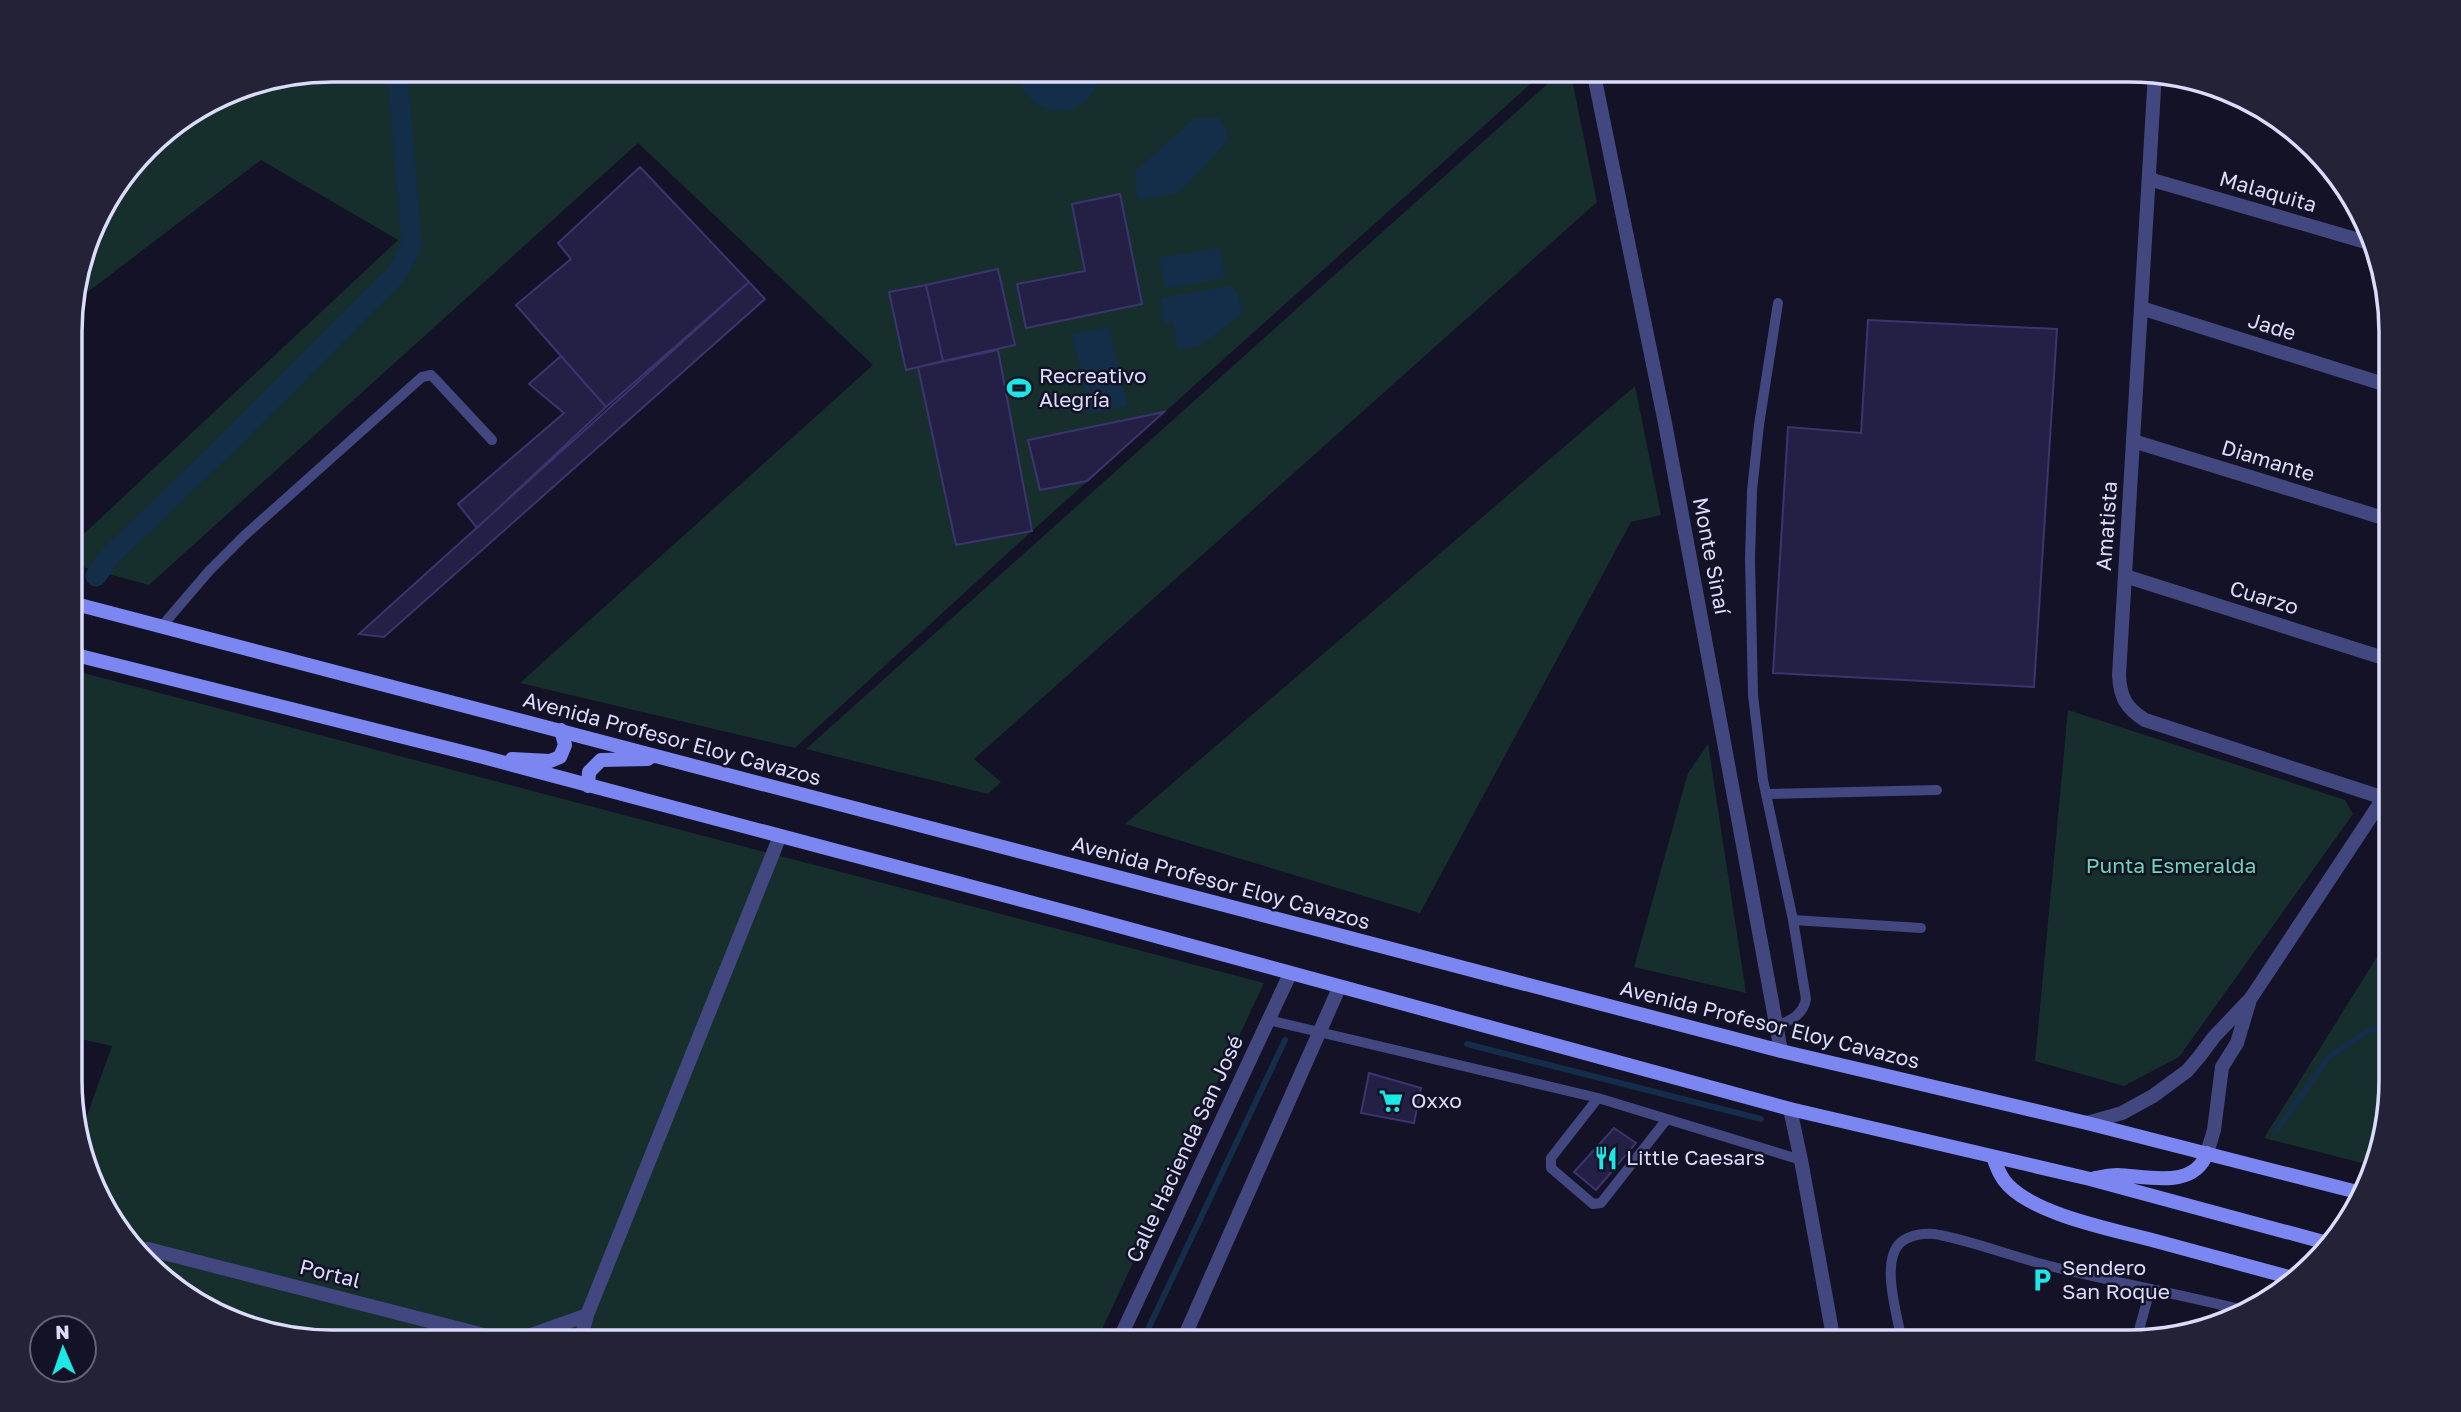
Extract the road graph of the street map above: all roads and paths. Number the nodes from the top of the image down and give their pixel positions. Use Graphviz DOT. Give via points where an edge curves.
graph roads {
  1 [pos="1595,82"];
  2 [pos="2154,84"];
  3 [pos="2149,179"];
  4 [pos="2362,242"];
  5 [pos="1778,303"];
  6 [pos="2141,308"];
  7 [pos="2378,382"];
  8 [pos="492,440"];
  9 [pos="2133,441"];
  10 [pos="2378,516"];
  11 [pos="2125,576"];
  12 [pos="82,606"];
  13 [pos="162,626"];
  14 [pos="82,656"];
  15 [pos="2378,656"];
  16 [pos="561,730"];
  17 [pos="483,757"];
  18 [pos="667,758"];
  19 [pos="589,786"];
  20 [pos="1937,790"];
  21 [pos="2379,790"];
  22 [pos="1766,794"];
  23 [pos="2379,806"];
  24 [pos="780,836"];
  25 [pos="1793,920"];
  26 [pos="1921,928"];
  27 [pos="1290,974"];
  28 [pos="1339,988"];
  29 [pos="2251,998"];
  30 [pos="1268,1020"];
  31 [pos="1777,1026"];
  32 [pos="1319,1032"];
  33 [pos="1781,1051"];
  34 [pos="1598,1098"];
  35 [pos="1790,1109"];
  36 [pos="1667,1119"];
  37 [pos="2087,1123"];
  38 [pos="2207,1153"];
  39 [pos="1993,1157"];
  40 [pos="1801,1160"];
  41 [pos="2090,1179"];
  42 [pos="2353,1192"];
  43 [pos="2320,1241"];
  44 [pos="148,1249"];
  45 [pos="2284,1276"];
  46 [pos="2150,1290"];
  47 [pos="2232,1308"];
  48 [pos="587,1315"];
  49 [pos="2139,1329"];
  50 [pos="464,1330"];
  51 [pos="545,1330"];
  52 [pos="583,1330"];
  53 [pos="1124,1330"];
  54 [pos="1187,1330"];
  55 [pos="1831,1330"];
  56 [pos="1900,1330"];
  1 -- 31 [label="street, Monte Sinaí" via="1665,423"];
  2 -- 3 [label="street, Amatista"];
  3 -- 4 [label="street, Malaquita"];
  3 -- 6 [label="street, Amatista"];
  5 -- 22 [label="lane" via="1759,425 1750,559 1753,695"];
  6 -- 7 [label="street, Jade"];
  6 -- 9 [label="street, Amatista"];
  8 -- 13 [label="lane" via="431,375 422,377 244,536"];
  9 -- 10 [label="street, Diamante"];
  9 -- 11 [label="street, Amatista"];
  11 -- 15 [label="street, Cuarzo"];
  11 -- 21 [label="street, Amatista" via="2119,689 2134,713"];
  12 -- 13 [label="main road, Avenida Profesor Eloy Cavazos"];
  13 -- 16 [label="main road, Avenida Profesor Eloy Cavazos"];
  14 -- 17 [label="main road"];
  16 -- 17 [label="main road" via="565,748 556,760"];
  16 -- 18 [label="main road, Avenida Profesor Eloy Cavazos"];
  17 -- 19 [label="main road"];
  18 -- 19 [label="main road" via="601,760 589,772"];
  18 -- 33 [label="main road, Avenida Profesor Eloy Cavazos"];
  19 -- 24 [label="main road"];
  20 -- 22 [label="lane"];
  22 -- 25 [label="lane"];
  23 -- 29 [label="street"];
  24 -- 27 [label="main road"];
  24 -- 48 [label="street"];
  25 -- 26 [label="lane"];
  25 -- 31 [label="lane" via="1807,999 1798,1015"];
  27 -- 28 [label="main road"];
  27 -- 30 [label="street, Calle Hacienda San José"];
  28 -- 32 [label="street"];
  28 -- 35 [label="main road"];
  29 -- 37 [label="street" via="2169,1085 2122,1113"];
  29 -- 38 [label="street" via="2236,1043 2222,1067"];
  30 -- 32 [label="lane"];
  30 -- 53 [label="street, Calle Hacienda San José"];
  31 -- 33 [label="street, Monte Sinaí"];
  32 -- 34 [label="lane"];
  32 -- 54 [label="street"];
  33 -- 37 [label="main road, Avenida Profesor Eloy Cavazos"];
  34 -- 36 [label="lane"];
  34 -- 36 [label="lane" via="1551,1158 1550,1168 1593,1204 1601,1203"];
  35 -- 39 [label="main road"];
  35 -- 40 [label="street"];
  36 -- 40 [label="lane"];
  37 -- 38 [label="main road, Avenida Profesor Eloy Cavazos"];
  38 -- 41 [label="main road" via="2200,1167 2180,1177"];
  38 -- 42 [label="main road, Avenida Profesor Eloy Cavazos"];
  39 -- 41 [label="main road"];
  39 -- 45 [label="main road" via="2008,1186 2034,1203 2078,1221"];
  40 -- 55 [label="street"];
  41 -- 43 [label="main road"];
  44 -- 50 [label="street, Portal"];
  46 -- 47 [label="lane"];
  46 -- 49 [label="lane"];
  46 -- 56 [label="lane" via="1939,1235 1919,1235 1898,1245 1891,1263"];
  48 -- 51 [label="street"];
  48 -- 52 [label="street"];
}
